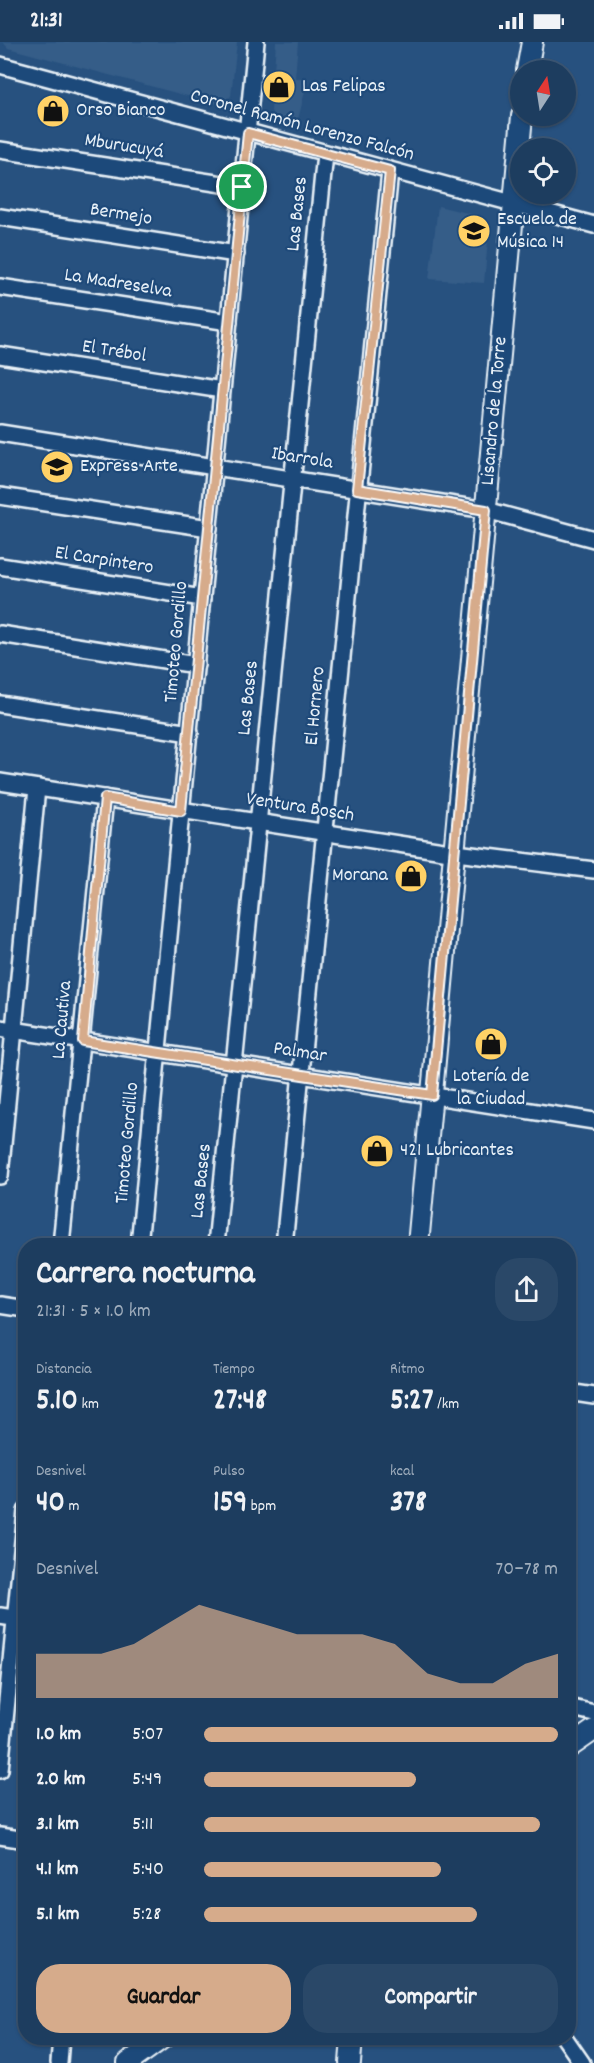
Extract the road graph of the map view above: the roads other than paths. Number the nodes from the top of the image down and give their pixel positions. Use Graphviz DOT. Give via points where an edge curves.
graph roads {
  1 [pos="256,42"];
  2 [pos="532,42"];
  3 [pos="529,60"];
  4 [pos="0,65"];
  5 [pos="248,133"];
  6 [pos="0,150"];
  7 [pos="326,154"];
  8 [pos="390,171"];
  9 [pos="242,187"];
  10 [pos="510,203"];
  11 [pos="513,204"];
  12 [pos="0,217"];
  13 [pos="594,225"];
  14 [pos="236,254"];
  15 [pos="0,287"];
  16 [pos="229,322"];
  17 [pos="0,355"];
  18 [pos="222,390"];
  19 [pos="0,433"];
  20 [pos="215,466"];
  21 [pos="292,478"];
  22 [pos="357,489"];
  23 [pos="0,496"];
  24 [pos="486,510"];
  25 [pos="209,528"];
  26 [pos="594,539"];
  27 [pos="0,566"];
  28 [pos="202,597"];
  29 [pos="0,634"];
  30 [pos="196,665"];
  31 [pos="0,704"];
  32 [pos="190,734"];
  33 [pos="0,782"];
  34 [pos="37,788"];
  35 [pos="105,798"];
  36 [pos="181,811"];
  37 [pos="258,822"];
  38 [pos="325,833"];
  39 [pos="456,853"];
  40 [pos="594,870"];
  41 [pos="7,1029"];
  42 [pos="83,1041"];
  43 [pos="157,1052"];
  44 [pos="235,1064"];
  45 [pos="301,1074"];
  46 [pos="432,1095"];
  47 [pos="594,1121"];
  48 [pos="0,1176"];
  49 [pos="63,1238"];
  50 [pos="140,1238"];
  51 [pos="217,1238"];
  52 [pos="285,1238"];
  53 [pos="419,1238"];
  54 [pos="0,1305"];
  55 [pos="18,1308"];
  56 [pos="576,1393"];
  57 [pos="594,1396"];
  58 [pos="18,1577"];
  59 [pos="13,1618"];
  60 [pos="576,1709"];
  61 [pos="594,1713"];
  62 [pos="594,1730"];
  63 [pos="576,1742"];
  64 [pos="0,1770"];
  65 [pos="0,1836"];
  66 [pos="18,1839"];
  67 [pos="60,2045"];
  68 [pos="153,2045"];
  69 [pos="351,2045"];
  70 [pos="570,2045"];
  71 [pos="58,2063"];
  72 [pos="128,2063"];
  73 [pos="350,2063"];
  74 [pos="582,2063"];
  1 -- 5 [label="street, Timoteo Gordillo"];
  2 -- 3 [label="street"];
  4 -- 5 [label="street, Coronel Ramón Lorenzo Falcón"];
  5 -- 7 [label="street, Coronel Ramón Lorenzo Falcón"];
  5 -- 9 [label="street, Timoteo Gordillo"];
  6 -- 9 [label="street, Mburucuyá"];
  7 -- 8 [label="street, Coronel Ramón Lorenzo Falcón"];
  7 -- 21 [label="street, Las Bases"];
  8 -- 10 [label="street, Coronel Ramón Lorenzo Falcón"];
  8 -- 22 [label="street, El Hornero"];
  9 -- 14 [label="street, Timoteo Gordillo"];
  11 -- 13 [label="street, Coronel Ramón Lorenzo Falcón"];
  11 -- 24 [label="street, Lisandro de la Torre"];
  12 -- 14 [label="street, Bermejo"];
  14 -- 16 [label="street, Timoteo Gordillo"];
  15 -- 16 [label="street, La Madreselva"];
  16 -- 18 [label="street, Timoteo Gordillo"];
  17 -- 18 [label="street, El Trébol"];
  18 -- 20 [label="street, Timoteo Gordillo"];
  19 -- 20 [label="street, Ibarrola"];
  20 -- 21 [label="street, Ibarrola"];
  20 -- 25 [label="street, Timoteo Gordillo"];
  21 -- 22 [label="street, Ibarrola"];
  21 -- 37 [label="street, Las Bases"];
  22 -- 24 [label="street, Ibarrola"];
  22 -- 38 [label="street, El Hornero"];
  23 -- 25 [label="street"];
  24 -- 26 [label="street, Ibarrola"];
  24 -- 39 [label="street, Lisandro de la Torre"];
  25 -- 28 [label="street, Timoteo Gordillo"];
  27 -- 28 [label="street, El Carpintero"];
  28 -- 30 [label="street, Timoteo Gordillo"];
  29 -- 30 [label="street"];
  30 -- 32 [label="street, Timoteo Gordillo"];
  31 -- 32 [label="street"];
  32 -- 36 [label="street, Timoteo Gordillo"];
  33 -- 34 [label="street, Ventura Bosch"];
  34 -- 35 [label="street, Ventura Bosch"];
  34 -- 41 [label="street"];
  35 -- 36 [label="street, Ventura Bosch"];
  35 -- 42 [label="street, La Cautiva"];
  36 -- 37 [label="street, Ventura Bosch"];
  36 -- 43 [label="street, Timoteo Gordillo"];
  37 -- 38 [label="street, Ventura Bosch"];
  37 -- 44 [label="street, Las Bases"];
  38 -- 39 [label="street, Ventura Bosch"];
  38 -- 45 [label="street, El Hornero"];
  39 -- 40 [label="street, Ventura Bosch"];
  39 -- 46 [label="street, Lisandro de la Torre"];
  41 -- 42 [label="street, Palmar"];
  41 -- 48 [label="street"];
  42 -- 43 [label="street, Palmar"];
  42 -- 49 [label="street, La Cautiva"];
  43 -- 44 [label="street, Palmar"];
  43 -- 50 [label="street, Timoteo Gordillo"];
  44 -- 45 [label="street, Palmar"];
  44 -- 51 [label="street, Las Bases"];
  45 -- 46 [label="street, Palmar"];
  45 -- 52 [label="street, El Hornero"];
  46 -- 47 [label="street, Palmar"];
  46 -- 53 [label="street, Lisandro de la Torre"];
  54 -- 55 [label="street"];
  56 -- 57 [label="street"];
  58 -- 59 [label="street"];
  59 -- 64 [label="street"];
  60 -- 61 [label="street"];
  62 -- 63 [label="street"];
  65 -- 66 [label="street"];
  67 -- 71 [label="street"];
  68 -- 72 [label="street"];
  69 -- 73 [label="street"];
  70 -- 74 [label="street"];
}
